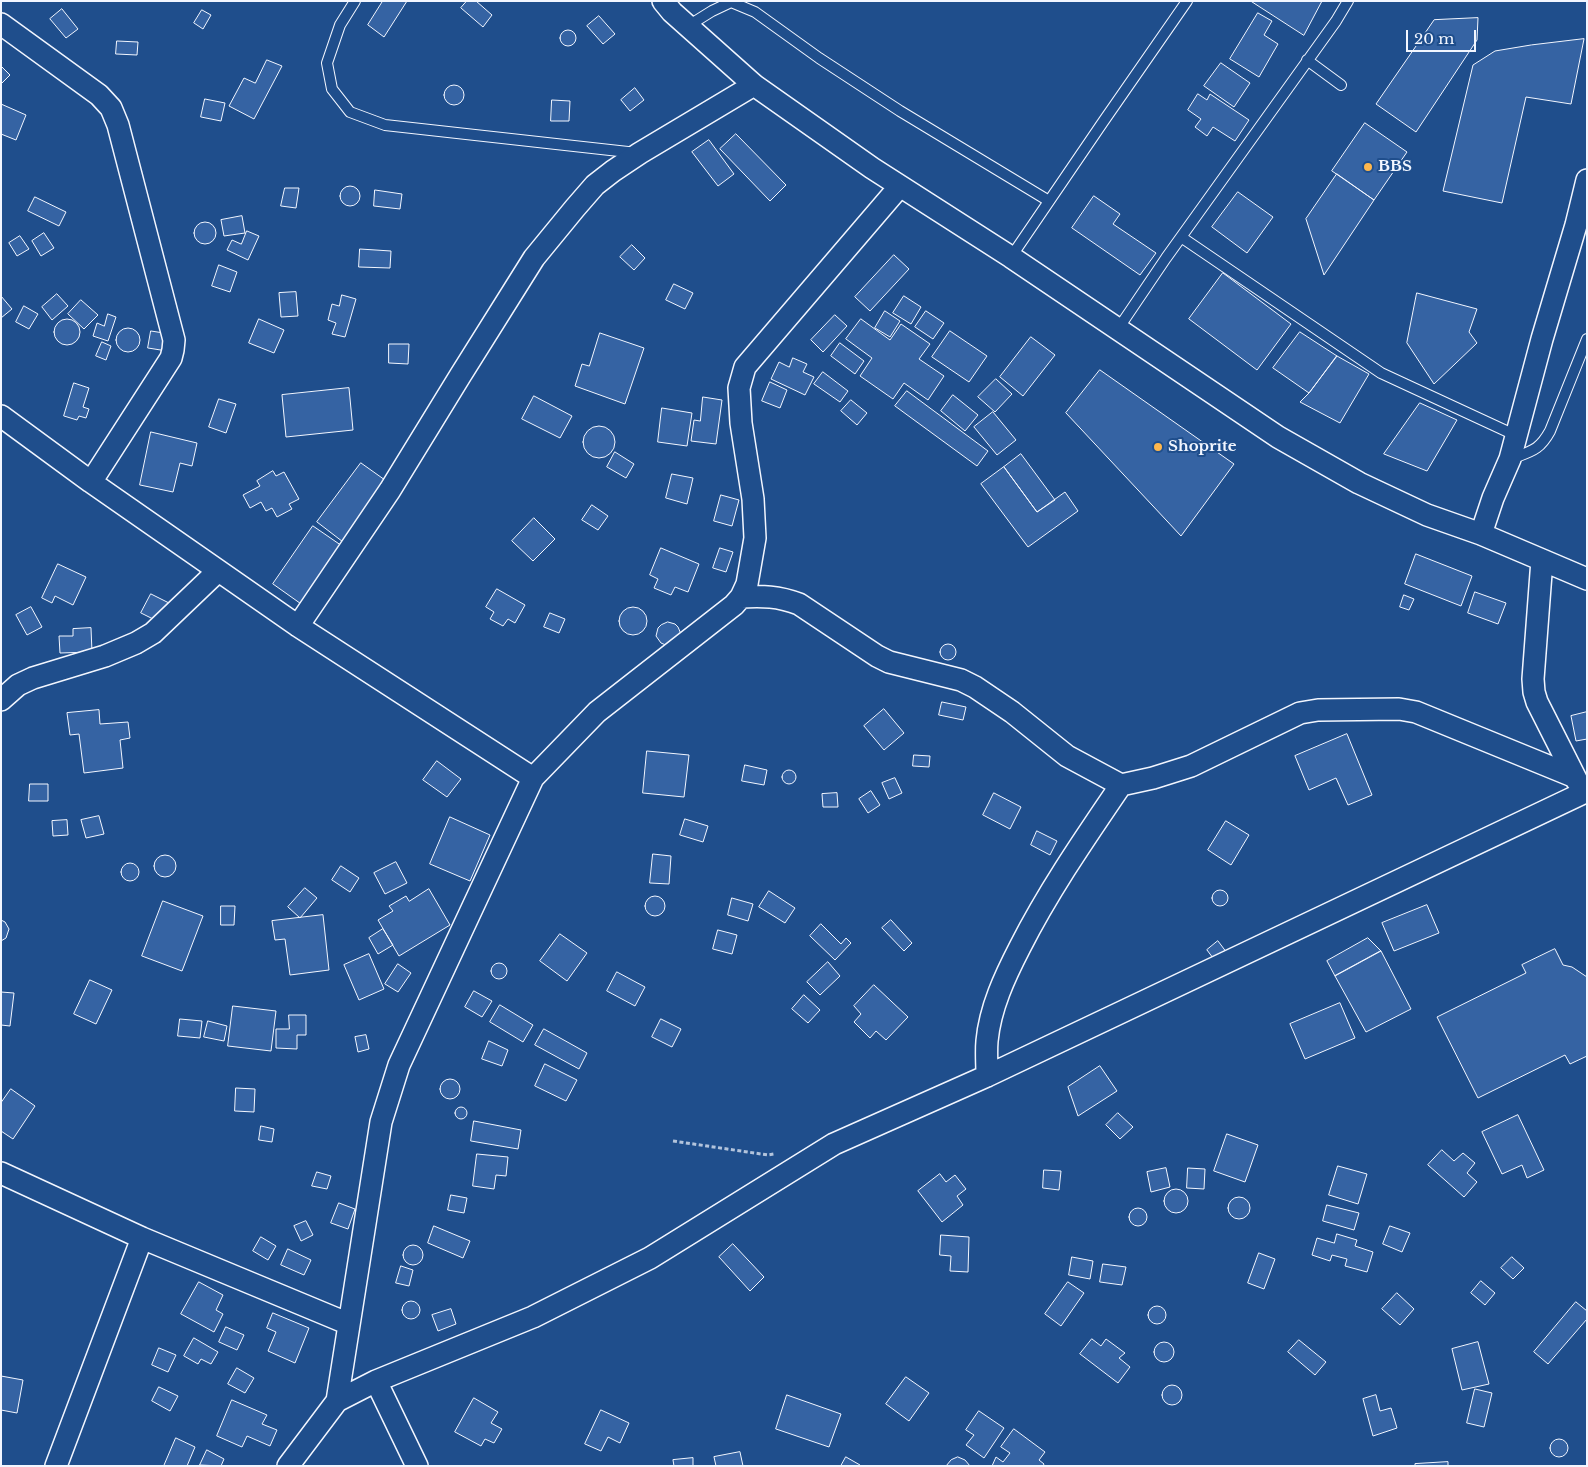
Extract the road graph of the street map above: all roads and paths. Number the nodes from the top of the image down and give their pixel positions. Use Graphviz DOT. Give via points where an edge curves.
graph roads {
  1 [pos="354,1"];
  2 [pos="663,1"];
  3 [pos="1187,1"];
  4 [pos="1348,1"];
  5 [pos="1,24"];
  6 [pos="688,26"];
  7 [pos="1306,60"];
  8 [pos="754,84"];
  9 [pos="1341,85"];
  10 [pos="640,153"];
  11 [pos="1587,180"];
  12 [pos="900,186"];
  13 [pos="1050,201"];
  14 [pos="1582,227"];
  15 [pos="1181,237"];
  16 [pos="1011,257"];
  17 [pos="1118,329"];
  18 [pos="1587,339"];
  19 [pos="1,416"];
  20 [pos="1516,436"];
  21 [pos="1510,459"];
  22 [pos="91,482"];
  23 [pos="1481,534"];
  24 [pos="1542,560"];
  25 [pos="218,571"];
  26 [pos="1587,579"];
  27 [pos="740,597"];
  28 [pos="298,626"];
  29 [pos="1,700"];
  30 [pos="533,778"];
  31 [pos="1121,785"];
  32 [pos="1582,788"];
  33 [pos="987,1076"];
  34 [pos="673,1141"];
  35 [pos="777,1153"];
  36 [pos="1,1173"];
  37 [pos="142,1238"];
  38 [pos="349,1324"];
  39 [pos="376,1381"];
  40 [pos="337,1401"];
  41 [pos="56,1466"];
  42 [pos="288,1466"];
  43 [pos="417,1466"];
  1 -- 10 [label="lane" via="340,26 327,63 332,89 350,112 385,125"];
  2 -- 6 [label="street"];
  3 -- 13 [label="lane"];
  4 -- 7 [label="lane"];
  5 -- 22 [label="street" via="99,95 111,108 174,340 171,358"];
  6 -- 8 [label="street"];
  6 -- 13 [label="lane" via="731,2 755,12 900,111"];
  7 -- 9 [label="lane"];
  7 -- 15 [label="lane"];
  8 -- 10 [label="street"];
  8 -- 12 [label="street"];
  10 -- 28 [label="street" via="595,185 534,258 390,490"];
  11 -- 14 [label="street"];
  12 -- 16 [label="street"];
  12 -- 27 [label="street" via="746,367 739,388 740,423 753,499 755,538 748,584"];
  13 -- 16 [label="lane"];
  14 -- 20 [label="street" via="1542,339"];
  15 -- 17 [label="lane"];
  15 -- 20 [label="lane" via="1381,373"];
  16 -- 17 [label="street"];
  17 -- 23 [label="street" via="1286,442 1427,515"];
  18 -- 21 [label="lane" via="1543,444"];
  19 -- 22 [label="street"];
  20 -- 21 [label="street"];
  21 -- 23 [label="street"];
  22 -- 25 [label="street"];
  23 -- 24 [label="street"];
  24 -- 26 [label="street"];
  24 -- 32 [label="street" via="1534,692"];
  25 -- 28 [label="street"];
  25 -- 29 [label="street" via="153,633 105,656 33,678 18,685"];
  27 -- 30 [label="street" via="734,606 597,712"];
  27 -- 31 [label="street" via="771,596 799,604 889,662 960,680 975,687 1067,756"];
  28 -- 30 [label="street"];
  30 -- 38 [label="street" via="399,1065 381,1122"];
  31 -- 32 [label="street" via="1191,766 1300,713 1399,709 1416,712"];
  31 -- 33 [label="street" via="1061,873 1011,965 995,1004 987,1040"];
  32 -- 33 [label="street"];
  33 -- 39 [label="street" via="834,1144 650,1258 533,1317"];
  34 -- 35 [label="path" via="768,1155"];
  36 -- 37 [label="street"];
  37 -- 38 [label="street"];
  37 -- 41 [label="street"];
  38 -- 40 [label="street"];
  39 -- 40 [label="street"];
  39 -- 43 [label="street"];
  40 -- 42 [label="street"];
}
